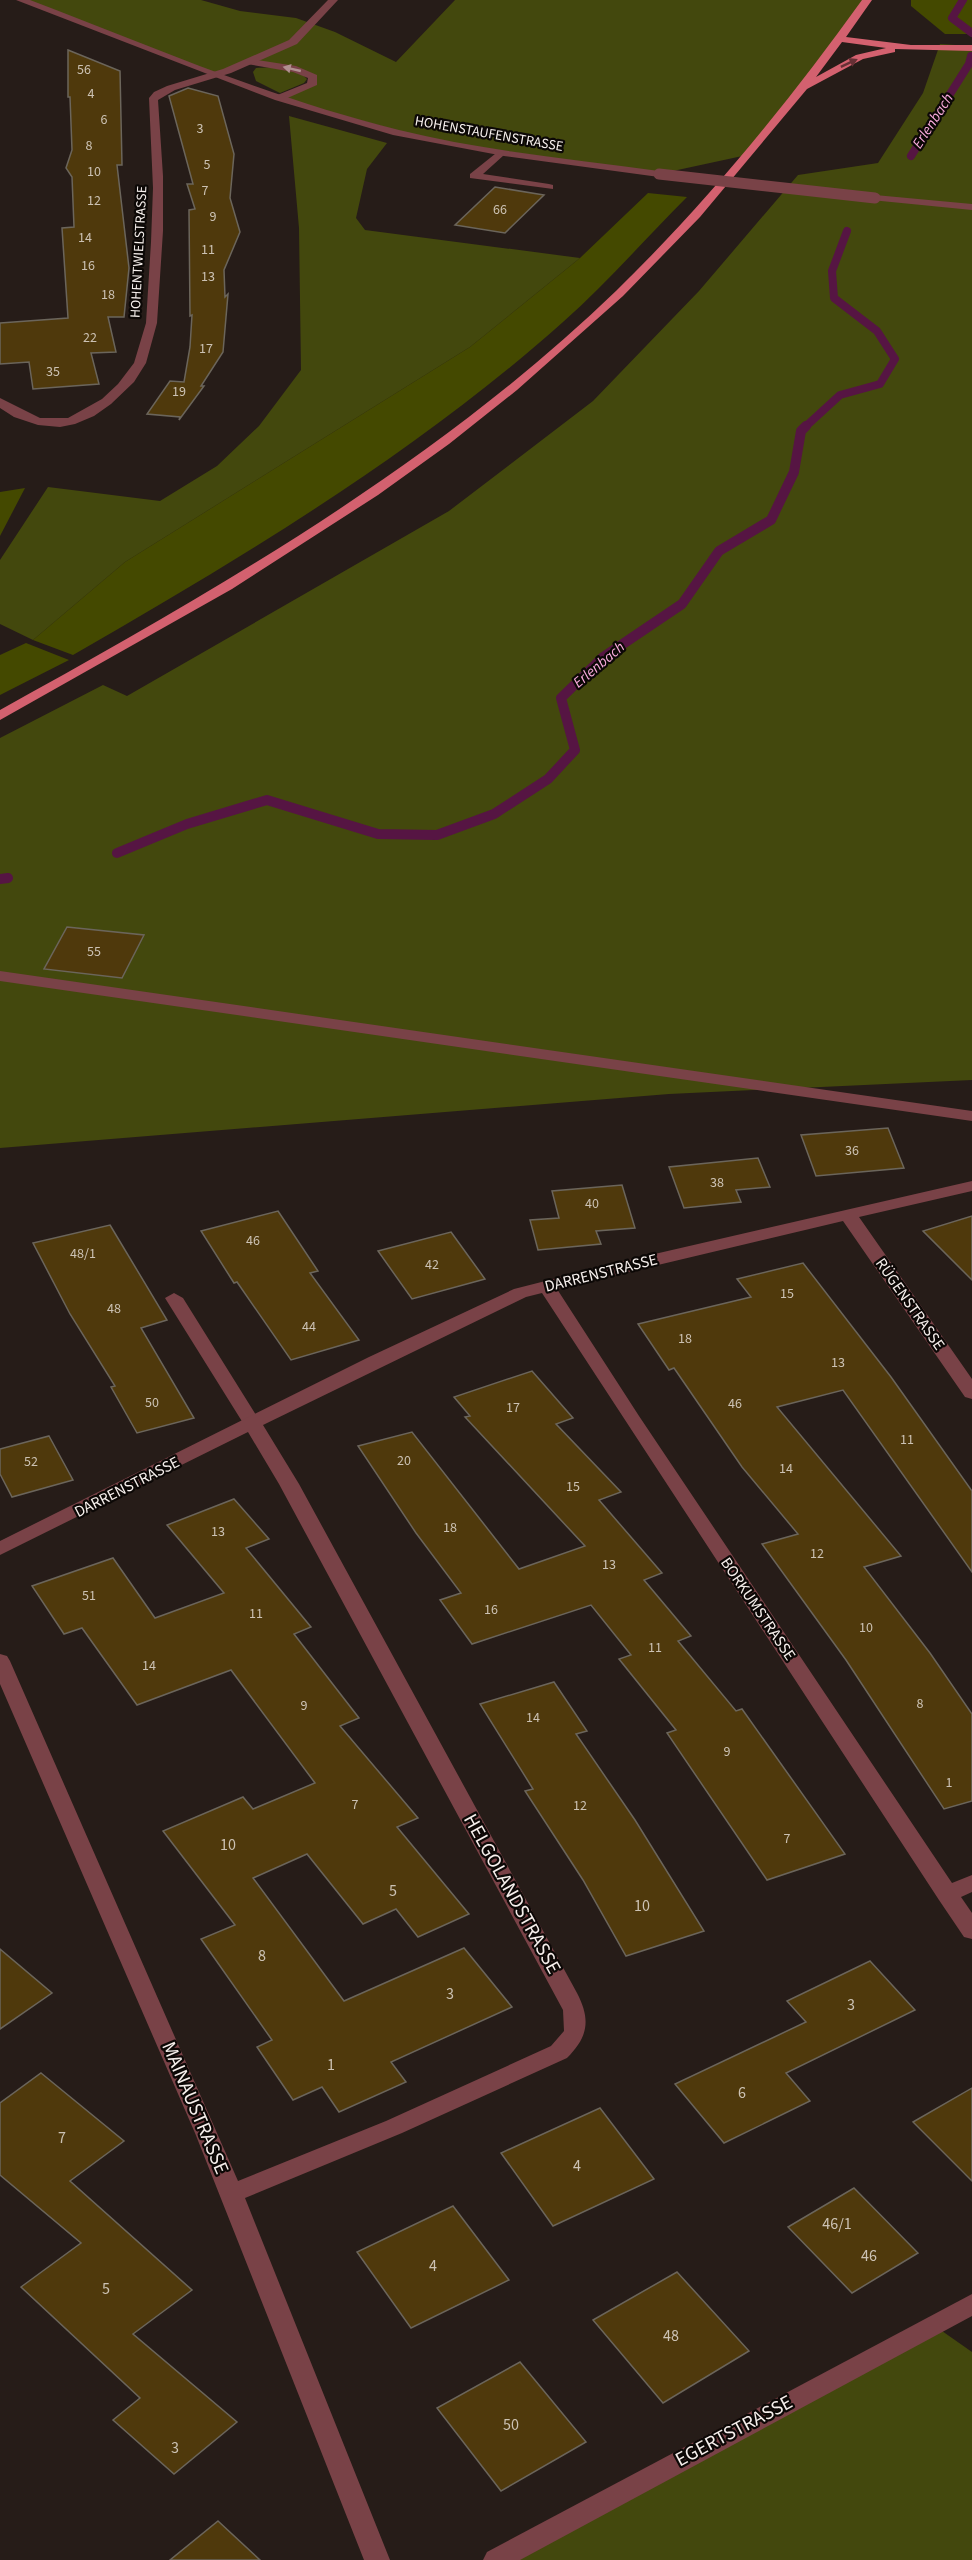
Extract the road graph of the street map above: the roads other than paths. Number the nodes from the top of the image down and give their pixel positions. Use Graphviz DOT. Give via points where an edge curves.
graph roads {
  1 [pos="21,0"];
  2 [pos="333,0"];
  3 [pos="867,0"];
  4 [pos="846,29"];
  5 [pos="839,39"];
  6 [pos="972,46"];
  7 [pos="911,48"];
  8 [pos="251,62"];
  9 [pos="218,75"];
  10 [pos="798,92"];
  11 [pos="279,98"];
  12 [pos="500,153"];
  13 [pos="549,187"];
  14 [pos="972,207"];
  15 [pos="0,402"];
  16 [pos="0,716"];
  17 [pos="0,976"];
  18 [pos="972,1116"];
  19 [pos="972,1186"];
  20 [pos="848,1215"];
  21 [pos="546,1285"];
  22 [pos="174,1298"];
  23 [pos="972,1392"];
  24 [pos="252,1424"];
  25 [pos="0,1549"];
  26 [pos="0,1661"];
  27 [pos="972,1883"];
  28 [pos="947,1894"];
  29 [pos="972,1931"];
  30 [pos="231,2194"];
  31 [pos="972,2304"];
  32 [pos="377,2560"];
  33 [pos="496,2560"];
  1 -- 9 [label="street, HOHENSTAUFENSTRASSE"];
  2 -- 8 [label="street" via="302,36"];
  3 -- 4 [label="main road"];
  4 -- 5 [label="main road"];
  4 -- 6 [label="main road"];
  5 -- 7 [label="main road"];
  5 -- 10 [label="main road"];
  6 -- 7 [label="main road"];
  10 -- 7 [label="main road, one-way" via="860,57"];
  8 -- 9 [label="street"];
  11 -- 8 [label="street, one-way" via="312,85 313,77 296,69"];
  9 -- 11 [label="street, HOHENSTAUFENSTRASSE"];
  9 -- 15 [label="street, HOHENTWIELSTRASSE" via="171,88 153,100 159,200 157,244 151,319 140,364 92,412 73,421 50,424 16,414"];
  10 -- 16 [label="main road" via="706,202 636,277 484,411 380,488 239,580"];
  11 -- 12 [label="street, HOHENSTAUFENSTRASSE" via="398,133"];
  12 -- 13 [label="street" via="474,176"];
  12 -- 14 [label="street, HOHENSTAUFENSTRASSE, bridge"];
  17 -- 18 [label="street"];
  19 -- 20 [label="street, DARRENSTRASSE"];
  20 -- 21 [label="street, DARRENSTRASSE"];
  20 -- 23 [label="street, RÜGENSTRASSE"];
  21 -- 24 [label="street, DARRENSTRASSE" via="492,1305"];
  21 -- 28 [label="street, BORKUMSTRASSE"];
  22 -- 24 [label="street"];
  24 -- 25 [label="street, DARRENSTRASSE"];
  24 -- 30 [label="street, HELGOLANDSTRASSE" via="289,1484 566,1993 577,2030 559,2052 394,2127"];
  26 -- 30 [label="street, MAINAUSTRASSE"];
  27 -- 28 [label="street"];
  28 -- 29 [label="street, BORKUMSTRASSE"];
  30 -- 32 [label="street, MAINAUSTRASSE"];
  31 -- 33 [label="street, EGERTSTRASSE"];
}
